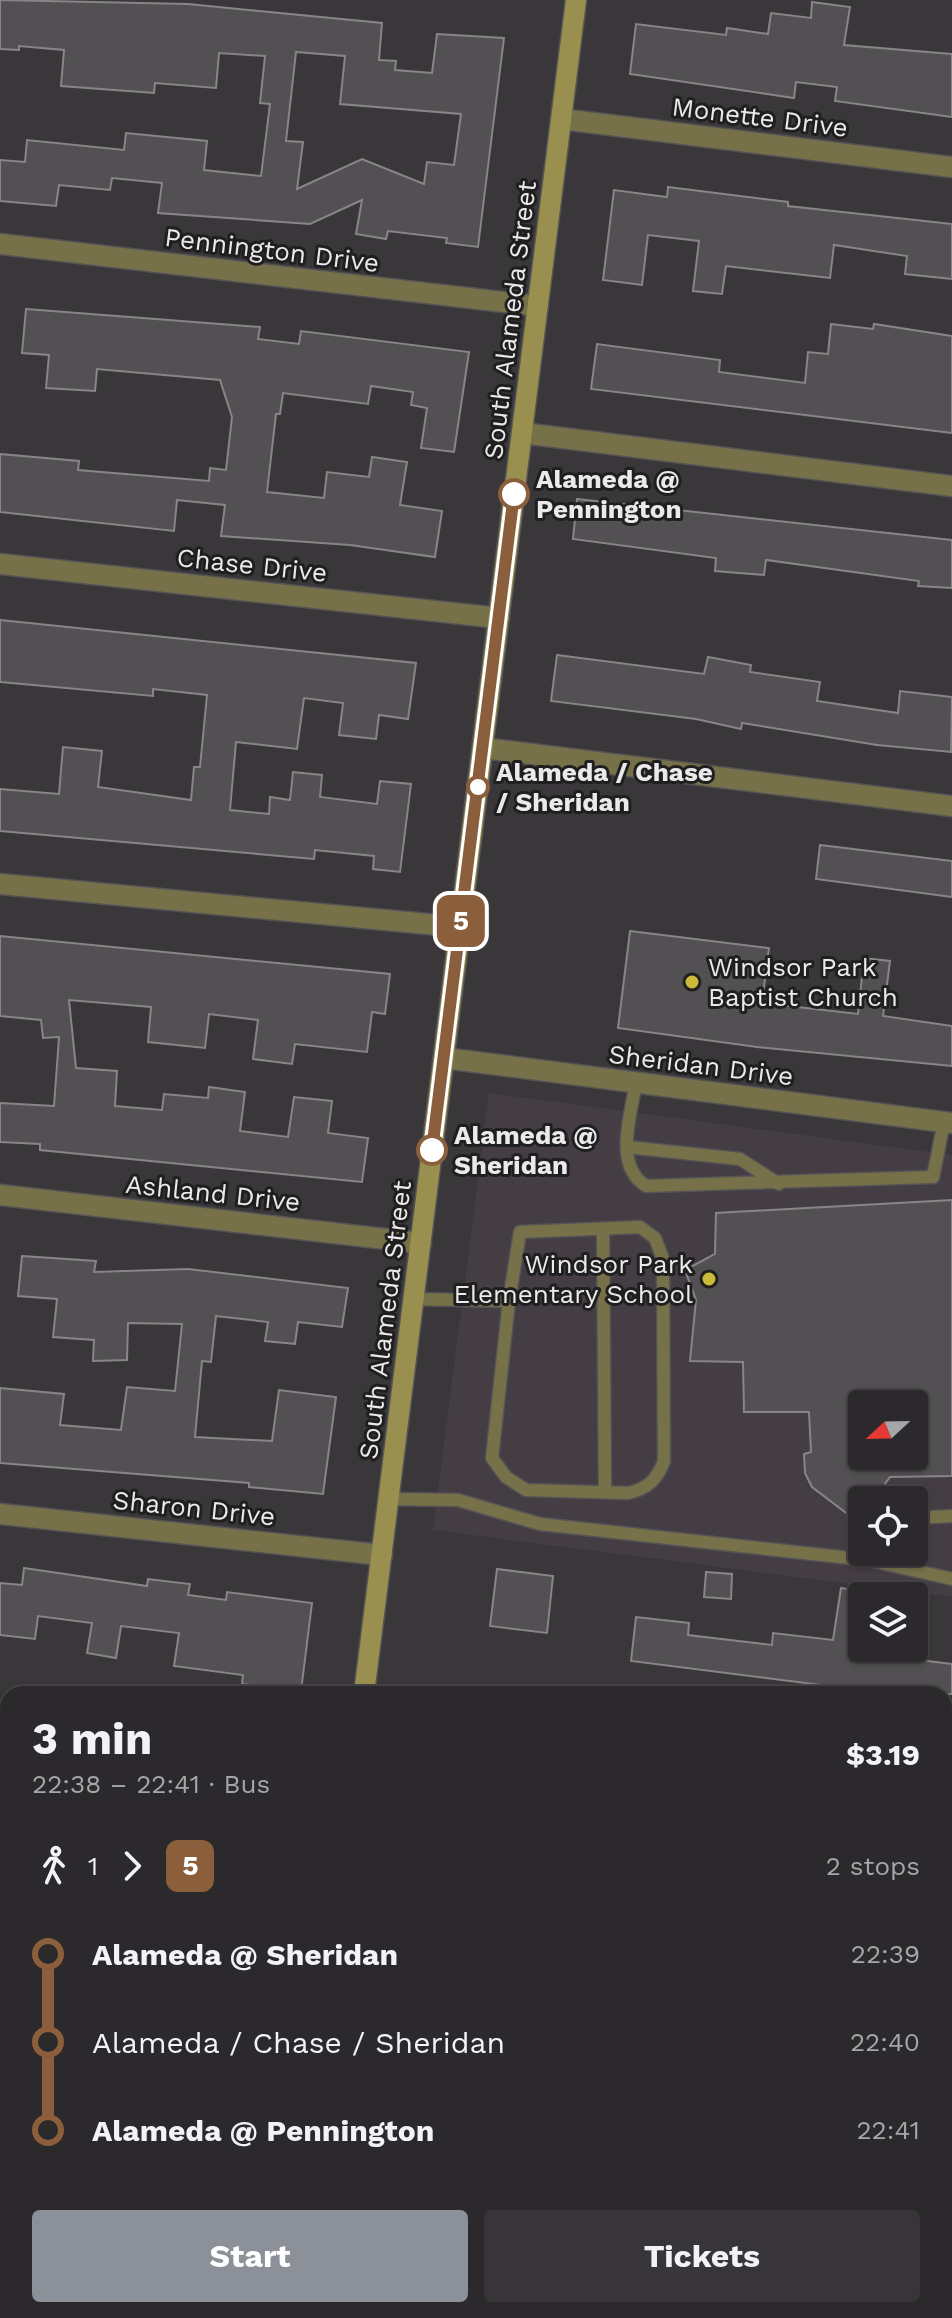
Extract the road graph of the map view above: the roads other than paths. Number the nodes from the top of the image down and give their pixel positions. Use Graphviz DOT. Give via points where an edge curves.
graph roads {
  1 [pos="576,0"];
  2 [pos="561,119"];
  3 [pos="952,167"];
  4 [pos="0,244"];
  5 [pos="538,306"];
  6 [pos="522,433"];
  7 [pos="952,486"];
  8 [pos="0,564"];
  9 [pos="499,618"];
  10 [pos="483,748"];
  11 [pos="952,806"];
  12 [pos="0,884"];
  13 [pos="460,927"];
  14 [pos="444,1058"];
  15 [pos="636,1082"];
  16 [pos="948,1122"];
  17 [pos="627,1147"];
  18 [pos="779,1184"];
  19 [pos="0,1195"];
  20 [pos="603,1229"];
  21 [pos="421,1243"];
  22 [pos="414,1299"];
  23 [pos="509,1301"];
  24 [pos="605,1492"];
  25 [pos="389,1499"];
  26 [pos="0,1514"];
  27 [pos="952,1516"];
  28 [pos="928,1517"];
  29 [pos="382,1555"];
  30 [pos="848,1558"];
  31 [pos="888,1566"];
  32 [pos="952,1579"];
  33 [pos="365,1686"];
  1 -- 2 [label="main road, South Alameda Street"];
  2 -- 3 [label="street, Monette Drive"];
  2 -- 5 [label="main road, South Alameda Street"];
  4 -- 5 [label="street, Pennington Drive"];
  5 -- 6 [label="main road, South Alameda Street"];
  6 -- 7 [label="street"];
  6 -- 9 [label="main road, South Alameda Street"];
  8 -- 9 [label="street, Chase Drive"];
  9 -- 10 [label="main road, South Alameda Street"];
  10 -- 11 [label="street"];
  10 -- 13 [label="main road, South Alameda Street"];
  12 -- 13 [label="street"];
  13 -- 14 [label="main road, South Alameda Street"];
  14 -- 15 [label="street, Sheridan Drive"];
  14 -- 21 [label="main road, South Alameda Street"];
  15 -- 16 [label="street, Sheridan Drive"];
  15 -- 17 [label="lane"];
  16 -- 18 [label="lane" via="933,1177"];
  17 -- 18 [label="lane" via="740,1159"];
  17 -- 18 [label="lane" via="632,1177 646,1186"];
  19 -- 21 [label="street, Ashland Drive"];
  20 -- 23 [label="lane" via="520,1232"];
  20 -- 24 [label="lane"];
  20 -- 24 [label="lane" via="640,1227 655,1238 663,1259 664,1461 644,1490"];
  21 -- 22 [label="main road, South Alameda Street"];
  22 -- 23 [label="lane"];
  22 -- 25 [label="main road, South Alameda Street"];
  23 -- 24 [label="lane" via="492,1458 506,1477 526,1490"];
  25 -- 29 [label="main road, South Alameda Street"];
  25 -- 30 [label="lane" via="458,1500 540,1524"];
  26 -- 29 [label="street, Sharon Drive"];
  27 -- 28 [label="lane"];
  29 -- 33 [label="main road, South Alameda Street"];
  31 -- 32 [label="lane"];
}
